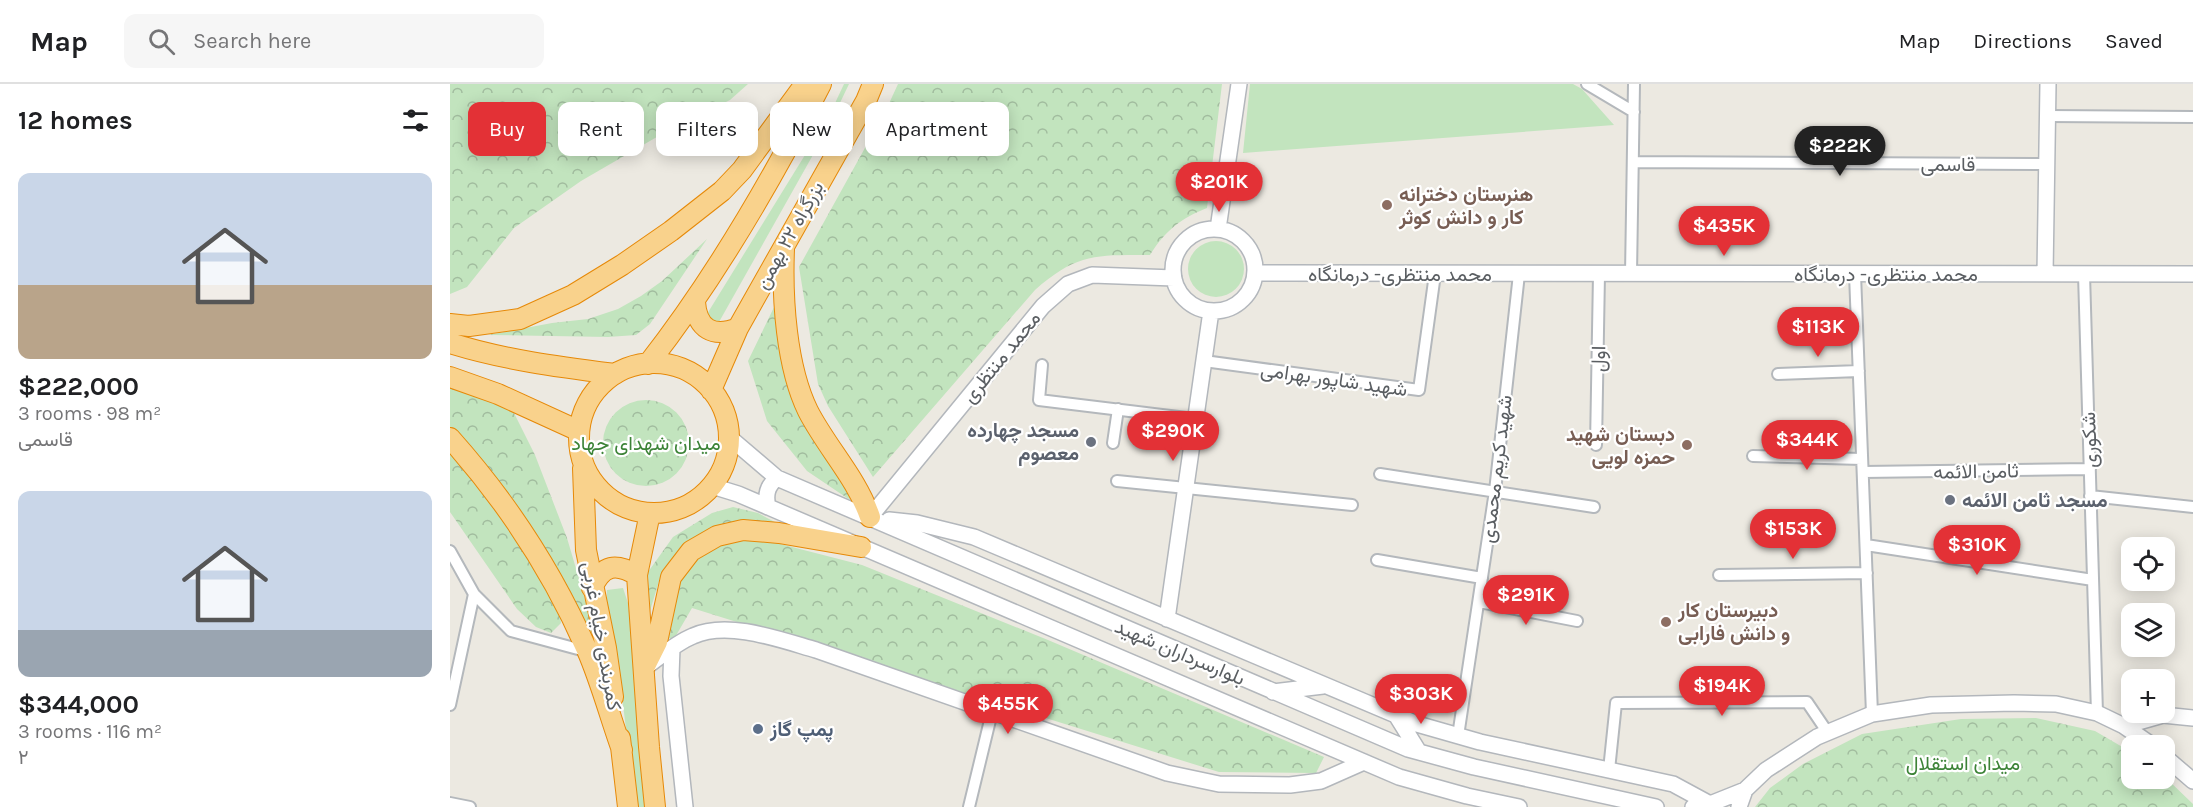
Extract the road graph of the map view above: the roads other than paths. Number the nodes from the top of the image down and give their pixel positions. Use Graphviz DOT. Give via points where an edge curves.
graph roads {
  1 [pos="805,84"];
  2 [pos="821,84"];
  3 [pos="1239,84"];
  4 [pos="1587,84"];
  5 [pos="1634,84"];
  6 [pos="2048,84"];
  7 [pos="874,85"];
  8 [pos="1634,112"];
  9 [pos="2048,116"];
  10 [pos="2193,117"];
  11 [pos="1633,162"];
  12 [pos="2047,164"];
  13 [pos="1218,229"];
  14 [pos="784,244"];
  15 [pos="1255,273"];
  16 [pos="1435,274"];
  17 [pos="1519,274"];
  18 [pos="1599,274"];
  19 [pos="1631,274"];
  20 [pos="1855,274"];
  21 [pos="2045,274"];
  22 [pos="2084,274"];
  23 [pos="2193,274"];
  24 [pos="1174,278"];
  25 [pos="695,302"];
  26 [pos="1211,311"];
  27 [pos="450,324"];
  28 [pos="738,328"];
  29 [pos="450,343"];
  30 [pos="1204,362"];
  31 [pos="648,364"];
  32 [pos="1042,365"];
  33 [pos="1859,371"];
  34 [pos="615,374"];
  35 [pos="1778,374"];
  36 [pos="450,377"];
  37 [pos="711,390"];
  38 [pos="1118,409"];
  39 [pos="1195,419"];
  40 [pos="579,431"];
  41 [pos="729,437"];
  42 [pos="450,438"];
  43 [pos="1113,443"];
  44 [pos="1596,445"];
  45 [pos="1753,456"];
  46 [pos="1862,459"];
  47 [pos="583,465"];
  48 [pos="2090,469"];
  49 [pos="1863,472"];
  50 [pos="1380,474"];
  51 [pos="777,478"];
  52 [pos="1117,482"];
  53 [pos="712,486"];
  54 [pos="1185,489"];
  55 [pos="1495,491"];
  56 [pos="2090,496"];
  57 [pos="1352,505"];
  58 [pos="768,507"];
  59 [pos="1594,507"];
  60 [pos="2193,507"];
  61 [pos="650,513"];
  62 [pos="870,517"];
  63 [pos="1866,544"];
  64 [pos="861,547"];
  65 [pos="450,551"];
  66 [pos="1377,560"];
  67 [pos="1867,573"];
  68 [pos="637,575"];
  69 [pos="1719,575"];
  70 [pos="1482,578"];
  71 [pos="2093,580"];
  72 [pos="592,588"];
  73 [pos="474,594"];
  74 [pos="1479,602"];
  75 [pos="1167,619"];
  76 [pos="1577,621"];
  77 [pos="672,648"];
  78 [pos="588,652"];
  79 [pos="644,668"];
  80 [pos="1326,686"];
  81 [pos="1272,692"];
  82 [pos="450,705"];
  83 [pos="992,712"];
  84 [pos="2097,713"];
  85 [pos="1872,714"];
  86 [pos="1396,715"];
  87 [pos="2193,718"];
  88 [pos="2124,726"];
  89 [pos="1828,733"];
  90 [pos="1458,735"];
  91 [pos="2137,735"];
  92 [pos="622,750"];
  93 [pos="1419,752"];
  94 [pos="1364,762"];
  95 [pos="2175,765"];
  96 [pos="1609,770"];
  97 [pos="2193,780"];
  98 [pos="1745,790"];
  99 [pos="450,803"];
  100 [pos="1710,804"];
  101 [pos="470,807"];
  102 [pos="628,807"];
  103 [pos="655,807"];
  104 [pos="686,807"];
  105 [pos="969,807"];
  106 [pos="1519,807"];
  107 [pos="1656,807"];
  108 [pos="1693,807"];
  109 [pos="1739,807"];
  1 -- 27 [label="highway" via="729,184 622,265 573,295 520,319 469,326"];
  2 -- 25 [label="highway" via="781,163"];
  3 -- 13 [label="main road"];
  4 -- 8 [label="street"];
  5 -- 8 [label="street"];
  6 -- 9 [label="main road"];
  7 -- 14 [label="highway, بزرگراه ۲۲ بهمن"];
  8 -- 11 [label="street"];
  9 -- 10 [label="street"];
  9 -- 12 [label="main road"];
  11 -- 12 [label="street, قاسمی"];
  11 -- 19 [label="street"];
  12 -- 21 [label="main road"];
  13 -- 15 [label="main road" via="1246,243"];
  13 -- 24 [label="main road" via="1188,239 1175,256"];
  14 -- 28 [label="highway, بزرگراه ۲۲ بهمن"];
  14 -- 62 [label="highway" via="782,287 799,388 809,412 859,489"];
  15 -- 16 [label="main road, محمد منتظری- درمانگاه"];
  15 -- 26 [label="main road" via="1253,284 1241,301"];
  16 -- 17 [label="main road, محمد منتظری- درمانگاه"];
  16 -- 30 [label="street, شهید شاپور بهرامی" via="1419,390"];
  17 -- 18 [label="main road, محمد منتظری- درمانگاه"];
  17 -- 55 [label="street, شهید کریم محمدی"];
  18 -- 19 [label="main road, محمد منتظری- درمانگاه"];
  18 -- 44 [label="street, اول"];
  19 -- 20 [label="main road, محمد منتظری- درمانگاه"];
  20 -- 21 [label="main road, محمد منتظری- درمانگاه"];
  20 -- 33 [label="street"];
  21 -- 22 [label="main road, محمد منتظری- درمانگاه"];
  22 -- 23 [label="main road, محمد منتظری- درمانگاه"];
  22 -- 48 [label="street, شکوری"];
  24 -- 26 [label="main road" via="1183,297 1200,309"];
  24 -- 62 [label="main road, محمد منتظری" via="1092,275 1068,284 1043,306"];
  25 -- 28 [label="highway" via="696,315 713,332 726,333"];
  25 -- 31 [label="highway"];
  26 -- 30 [label="main road"];
  28 -- 37 [label="highway, بزرگراه ۲۲ بهمن"];
  29 -- 34 [label="highway" via="542,364"];
  30 -- 39 [label="main road"];
  31 -- 34 [label="highway"];
  31 -- 37 [label="highway" via="682,369"];
  32 -- 38 [label="street" via="1039,400"];
  33 -- 35 [label="street"];
  33 -- 46 [label="street"];
  34 -- 40 [label="highway" via="590,398"];
  36 -- 40 [label="highway"];
  37 -- 41 [label="highway" via="727,420"];
  38 -- 39 [label="street"];
  38 -- 43 [label="street"];
  39 -- 54 [label="main road"];
  40 -- 47 [label="highway"];
  41 -- 51 [label="main road, بلوارسرداران شهید"];
  41 -- 53 [label="highway" via="727,455"];
  42 -- 78 [label="highway" via="484,476 527,535 560,591"];
  45 -- 46 [label="street"];
  46 -- 49 [label="street"];
  47 -- 61 [label="highway" via="591,481 610,499"];
  47 -- 72 [label="highway, کمربندی خیام غربی" via="586,550"];
  48 -- 49 [label="street, ثامن الائمه"];
  48 -- 56 [label="street, شکوری"];
  49 -- 63 [label="street"];
  50 -- 55 [label="street"];
  51 -- 58 [label="main road" via="766,494"];
  51 -- 62 [label="main road, بلوارسرداران شهید"];
  52 -- 54 [label="street"];
  53 -- 58 [label="main road, بلوارسرداران شهید"];
  53 -- 61 [label="highway" via="684,507"];
  54 -- 57 [label="street"];
  54 -- 75 [label="main road"];
  55 -- 59 [label="street"];
  55 -- 70 [label="street, شهید کریم محمدی"];
  56 -- 60 [label="street"];
  56 -- 71 [label="street, شکوری"];
  58 -- 64 [label="main road, بلوارسرداران شهید"];
  61 -- 68 [label="highway, کمربندی خیام غربی"];
  62 -- 75 [label="main road" via="974,537"];
  62 -- 81 [label="main road, بلوارسرداران شهید"];
  63 -- 67 [label="street"];
  63 -- 71 [label="street"];
  64 -- 79 [label="highway" via="743,530 717,536 691,551 671,577 657,642"];
  64 -- 94 [label="main road, بلوارسرداران شهید"];
  65 -- 73 [label="street"];
  66 -- 70 [label="street"];
  67 -- 69 [label="street"];
  67 -- 85 [label="street"];
  68 -- 72 [label="highway" via="624,568 609,568 598,575"];
  68 -- 79 [label="highway, کمربندی خیام غربی"];
  70 -- 74 [label="street, شهید کریم محمدی"];
  71 -- 84 [label="street, شکوری"];
  72 -- 92 [label="highway, کمربندی خیام غربی"];
  73 -- 78 [label="street" via="511,631"];
  73 -- 82 [label="street"];
  74 -- 76 [label="street"];
  74 -- 90 [label="street, شهید کریم محمدی"];
  75 -- 80 [label="main road"];
  77 -- 79 [label="main road"];
  77 -- 83 [label="main road" via="694,635 711,631 763,635"];
  77 -- 104 [label="main road" via="671,676"];
  78 -- 92 [label="highway"];
  79 -- 103 [label="highway, کمربندی خیام غربی"];
  80 -- 81 [label="main road"];
  80 -- 86 [label="main road"];
  81 -- 93 [label="main road, بلوارسرداران شهید"];
  83 -- 94 [label="main road" via="1167,773 1219,784 1321,782"];
  83 -- 105 [label="street"];
  84 -- 85 [label="main road" via="2056,704 2014,703 1931,705"];
  84 -- 88 [label="main road"];
  85 -- 89 [label="main road"];
  86 -- 90 [label="main road"];
  86 -- 93 [label="main road"];
  87 -- 88 [label="main road" via="2163,715"];
  88 -- 91 [label="main road"];
  89 -- 96 [label="street" via="1806,702 1616,703"];
  89 -- 98 [label="main road" via="1766,770"];
  90 -- 96 [label="main road"];
  92 -- 102 [label="highway, کمربندی خیام غربی"];
  93 -- 107 [label="main road, بلوارسرداران شهید"];
  94 -- 106 [label="main road, بلوارسرداران شهید" via="1399,777"];
  95 -- 97 [label="main road"];
  96 -- 100 [label="main road" via="1672,784"];
  98 -- 100 [label="main road"];
  98 -- 109 [label="main road"];
  99 -- 101 [label="street"];
  100 -- 108 [label="main road"];
}
